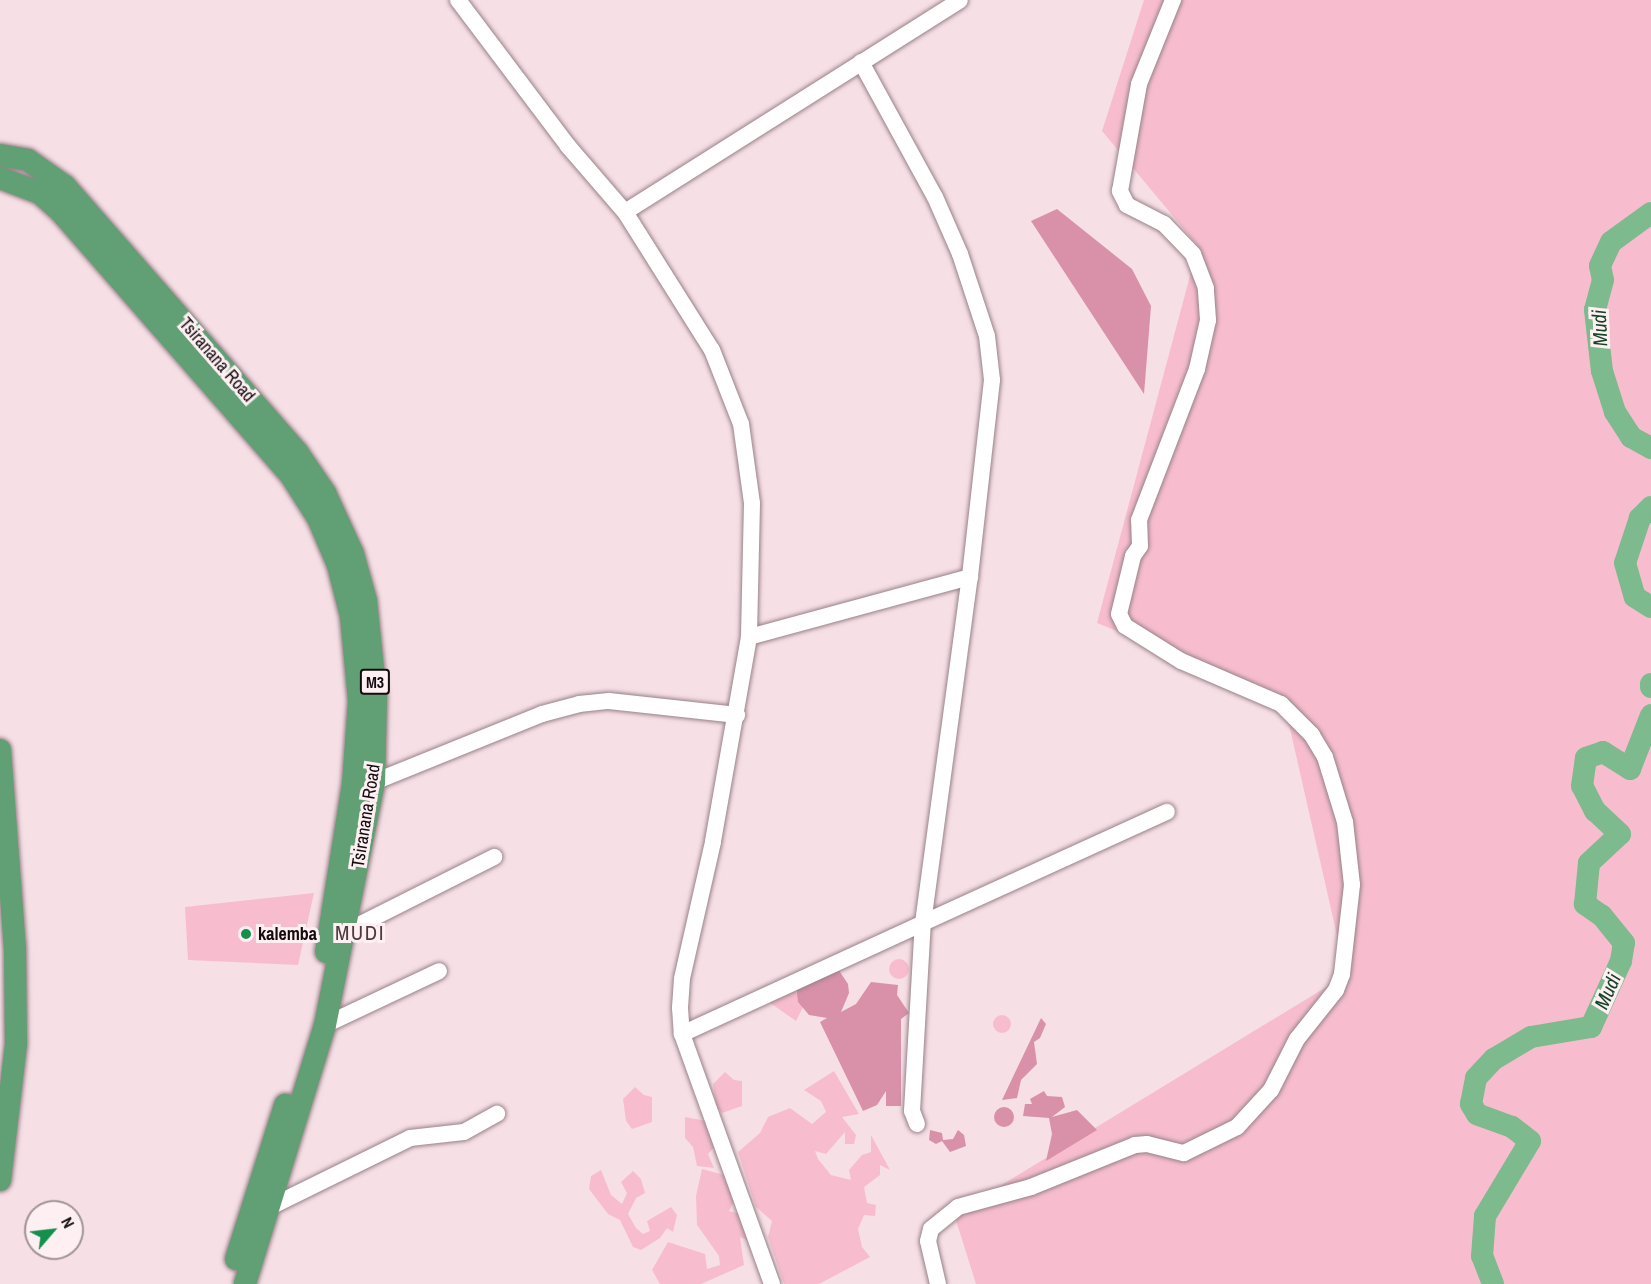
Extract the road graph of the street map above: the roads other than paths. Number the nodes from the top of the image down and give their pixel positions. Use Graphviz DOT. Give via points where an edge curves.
graph roads {
  1 [pos="459,0"];
  2 [pos="960,0"];
  3 [pos="1173,0"];
  4 [pos="861,62"];
  5 [pos="0,136"];
  6 [pos="0,155"];
  7 [pos="28,160"];
  8 [pos="0,178"];
  9 [pos="625,212"];
  10 [pos="970,577"];
  11 [pos="749,637"];
  12 [pos="737,715"];
  13 [pos="0,750"];
  14 [pos="363,783"];
  15 [pos="1167,812"];
  16 [pos="494,857"];
  17 [pos="923,923"];
  18 [pos="346,931"];
  19 [pos="439,971"];
  20 [pos="325,1025"];
  21 [pos="682,1034"];
  22 [pos="497,1114"];
  23 [pos="917,1124"];
  24 [pos="0,1180"];
  25 [pos="268,1208"];
  26 [pos="230,1284"];
  27 [pos="245,1284"];
  28 [pos="772,1284"];
  29 [pos="938,1284"];
  1 -- 9 [label="street" via="568,146"];
  2 -- 4 [label="street"];
  3 -- 29 [label="street" via="1139,84 1120,191 1127,205 1164,224 1193,254 1206,288 1208,320 1197,369 1139,520 1140,546 1132,556 1119,614 1125,626 1180,661 1281,704 1312,735 1325,757 1345,822 1352,885 1342,974 1336,990 1297,1039 1271,1090 1237,1127 1184,1153 1135,1145 1031,1187 958,1207 931,1229 928,1241"];
  4 -- 9 [label="street"];
  4 -- 10 [label="street" via="935,197 960,254 987,336 992,380"];
  5 -- 7 [label="highway"];
  6 -- 7 [label="highway, Tsiranana Road / M3"];
  7 -- 14 [label="highway, Tsiranana Road / M3" via="65,186 95,218 297,452 325,493 353,554 366,601 376,697"];
  8 -- 14 [label="highway, Tsiranana Road / M3" via="40,193 62,213 292,477 318,518 338,566 354,637"];
  9 -- 11 [label="street" via="712,350 741,424 752,503"];
  10 -- 11 [label="street"];
  10 -- 17 [label="street"];
  11 -- 12 [label="street"];
  12 -- 14 [label="street" via="609,701 579,704 542,714"];
  12 -- 21 [label="street" via="682,979"];
  13 -- 24 [label="highway" via="15,949 16,1044"];
  14 -- 18 [label="highway, Tsiranana Road / M3"];
  14 -- 26 [label="highway, Tsiranana Road / M3" via="309,1029"];
  15 -- 17 [label="street"];
  16 -- 18 [label="street"];
  17 -- 21 [label="street"];
  17 -- 23 [label="street" via="912,1111"];
  18 -- 20 [label="highway, Tsiranana Road / M3"];
  19 -- 20 [label="street"];
  20 -- 25 [label="highway, Tsiranana Road / M3"];
  21 -- 28 [label="street"];
  22 -- 25 [label="street" via="464,1132 410,1138"];
  25 -- 27 [label="highway, Tsiranana Road / M3"];
}
